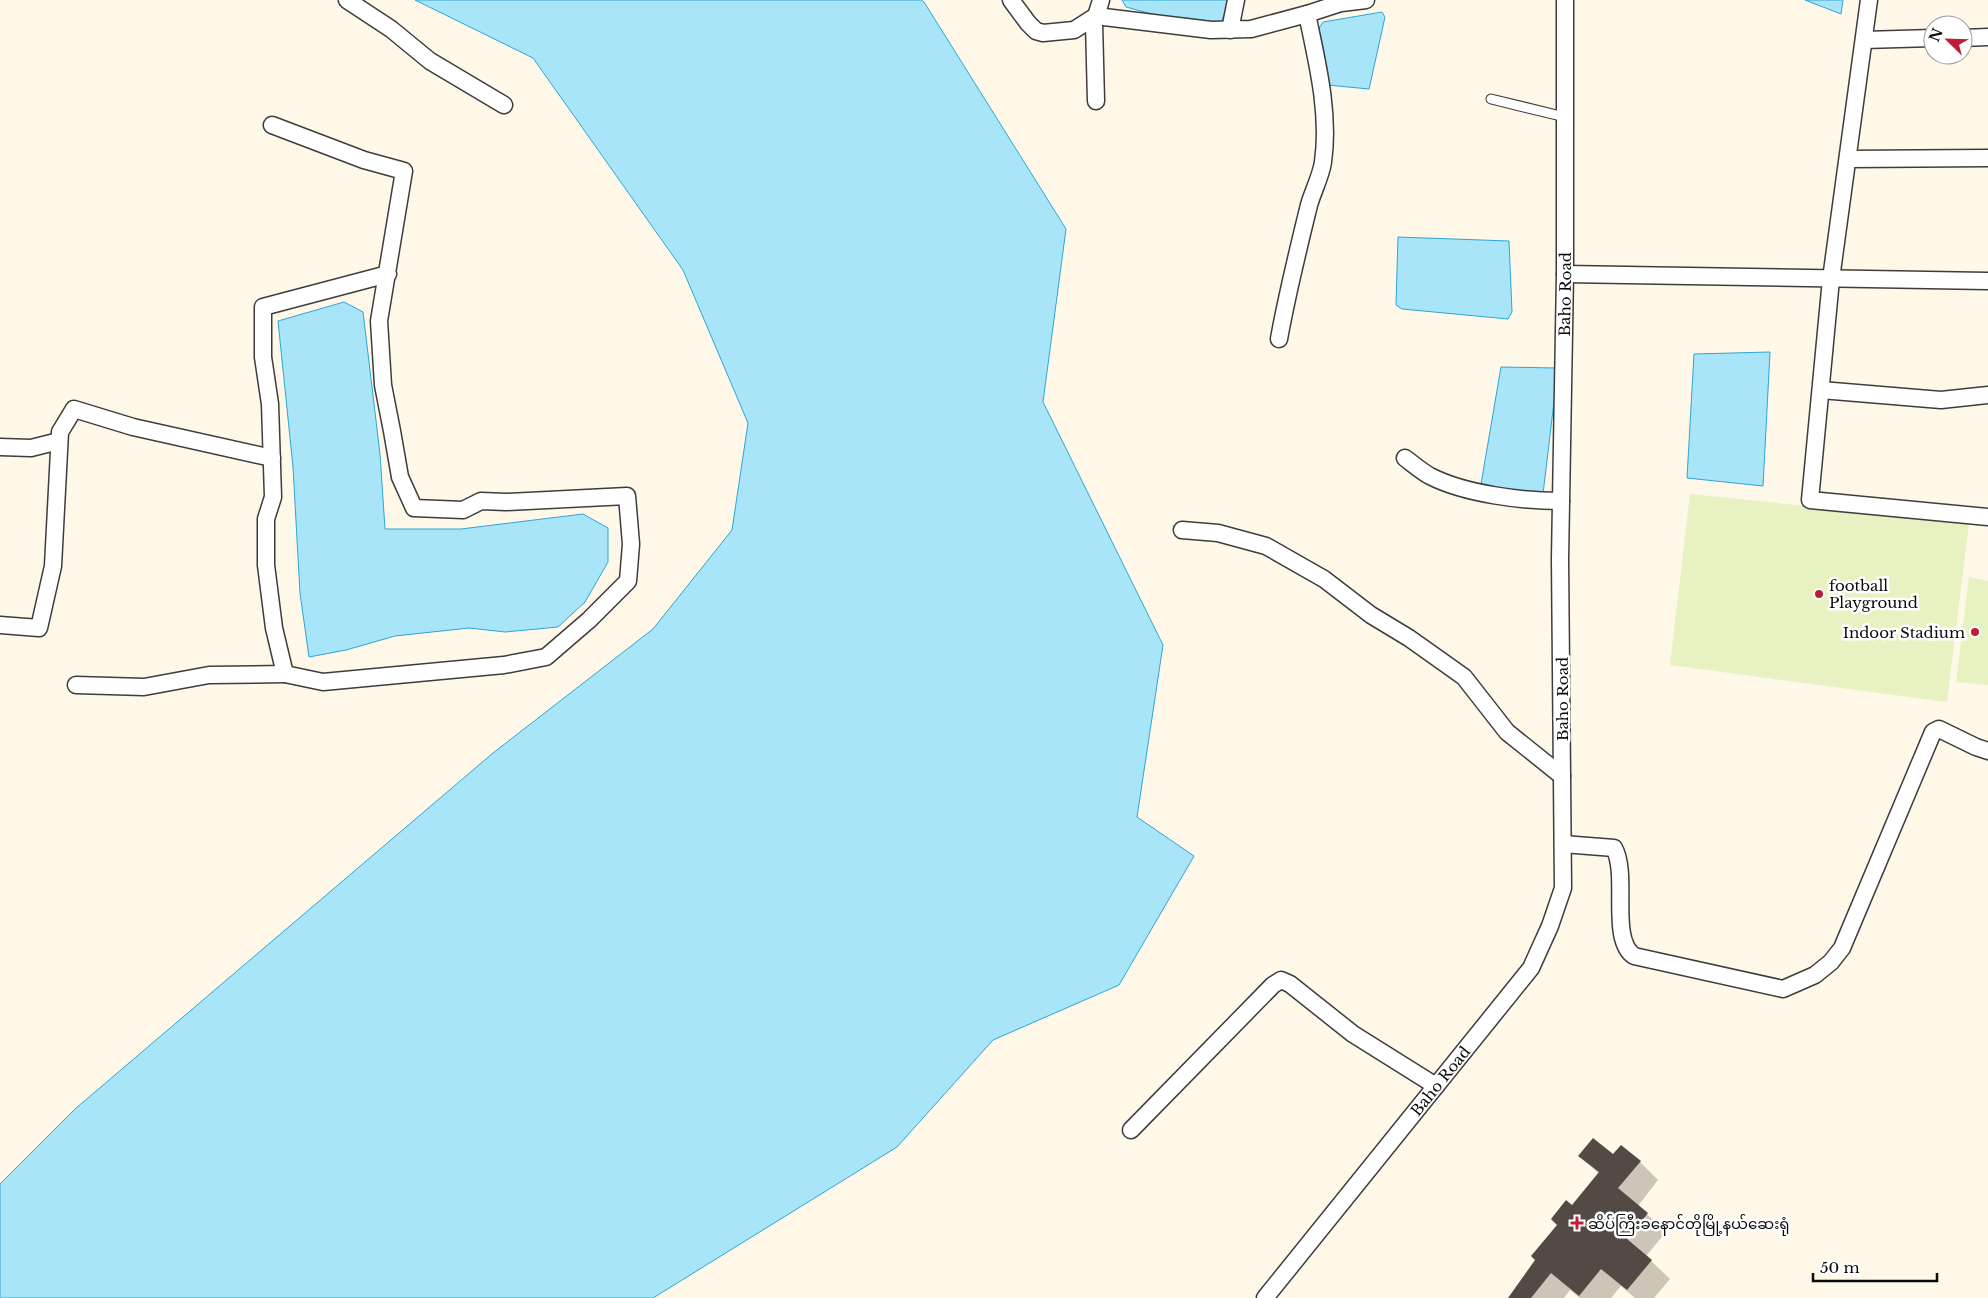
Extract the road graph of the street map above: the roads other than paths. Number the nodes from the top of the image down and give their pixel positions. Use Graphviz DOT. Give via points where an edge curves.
graph roads {
  1 [pos="347,0"];
  2 [pos="1011,0"];
  3 [pos="1085,0"];
  4 [pos="1236,0"];
  5 [pos="1366,0"];
  6 [pos="1565,0"];
  7 [pos="1869,0"];
  8 [pos="1099,8"];
  9 [pos="1307,14"];
  10 [pos="1230,30"];
  11 [pos="1988,37"];
  12 [pos="1923,38"];
  13 [pos="1973,38"];
  14 [pos="1864,40"];
  15 [pos="1492,98"];
  16 [pos="1096,101"];
  17 [pos="504,105"];
  18 [pos="1565,117"];
  19 [pos="272,125"];
  20 [pos="1988,158"];
  21 [pos="1848,159"];
  22 [pos="388,274"];
  23 [pos="1565,274"];
  24 [pos="1831,279"];
  25 [pos="1988,281"];
  26 [pos="1279,339"];
  27 [pos="1821,390"];
  28 [pos="1988,395"];
  29 [pos="59,441"];
  30 [pos="0,447"];
  31 [pos="272,458"];
  32 [pos="1405,458"];
  33 [pos="1561,502"];
  34 [pos="1988,517"];
  35 [pos="1182,530"];
  36 [pos="0,625"];
  37 [pos="285,674"];
  38 [pos="76,685"];
  39 [pos="1988,751"];
  40 [pos="1562,776"];
  41 [pos="1563,844"];
  42 [pos="1436,1086"];
  43 [pos="1131,1130"];
  44 [pos="1266,1298"];
  1 -- 17 [label="street" via="391,29 430,62"];
  2 -- 8 [label="street" via="1028,23 1043,33 1074,30"];
  3 -- 8 [label="street"];
  4 -- 10 [label="street"];
  5 -- 9 [label="street" via="1341,3"];
  6 -- 18 [label="street, Baho Road"];
  7 -- 14 [label="street"];
  8 -- 10 [label="street" via="1211,30"];
  8 -- 16 [label="street" via="1094,23"];
  9 -- 10 [label="street" via="1251,29"];
  9 -- 26 [label="street" via="1325,122 1323,163 1304,224"];
  11 -- 13 [label="street"];
  12 -- 14 [label="street"];
  14 -- 21 [label="street"];
  15 -- 18 [label="lane"];
  18 -- 23 [label="street, Baho Road"];
  19 -- 22 [label="street" via="364,160 404,171"];
  20 -- 21 [label="street"];
  21 -- 24 [label="street"];
  22 -- 31 [label="street" via="263,307"];
  22 -- 37 [label="street" via="379,321 383,385 400,477 414,508 463,510 481,501 627,496 631,544 628,581 546,657 504,665 323,682"];
  23 -- 24 [label="street"];
  23 -- 33 [label="street, Baho Road"];
  24 -- 25 [label="street"];
  24 -- 27 [label="street"];
  27 -- 28 [label="street" via="1941,400"];
  27 -- 34 [label="street" via="1810,500"];
  29 -- 30 [label="street" via="31,448"];
  29 -- 31 [label="street" via="60,432 74,410 133,427"];
  29 -- 36 [label="street" via="53,566 39,628"];
  31 -- 37 [label="street" via="273,498 266,519 266,565 274,628"];
  32 -- 33 [label="street" via="1429,475 1477,491"];
  33 -- 40 [label="street, Baho Road"];
  35 -- 40 [label="street" via="1218,533 1266,546 1324,579 1371,615 1464,677 1507,732"];
  37 -- 38 [label="street" via="209,675 144,686"];
  39 -- 41 [label="street" via="1939,729 1933,732 1842,948 1815,975 1783,989 1634,956 1627,948 1621,926 1621,882 1614,848"];
  40 -- 41 [label="street, Baho Road"];
  41 -- 42 [label="street, Baho Road" via="1563,888 1531,968"];
  42 -- 43 [label="street" via="1353,1034 1281,980"];
  42 -- 44 [label="street, Baho Road"];
}
